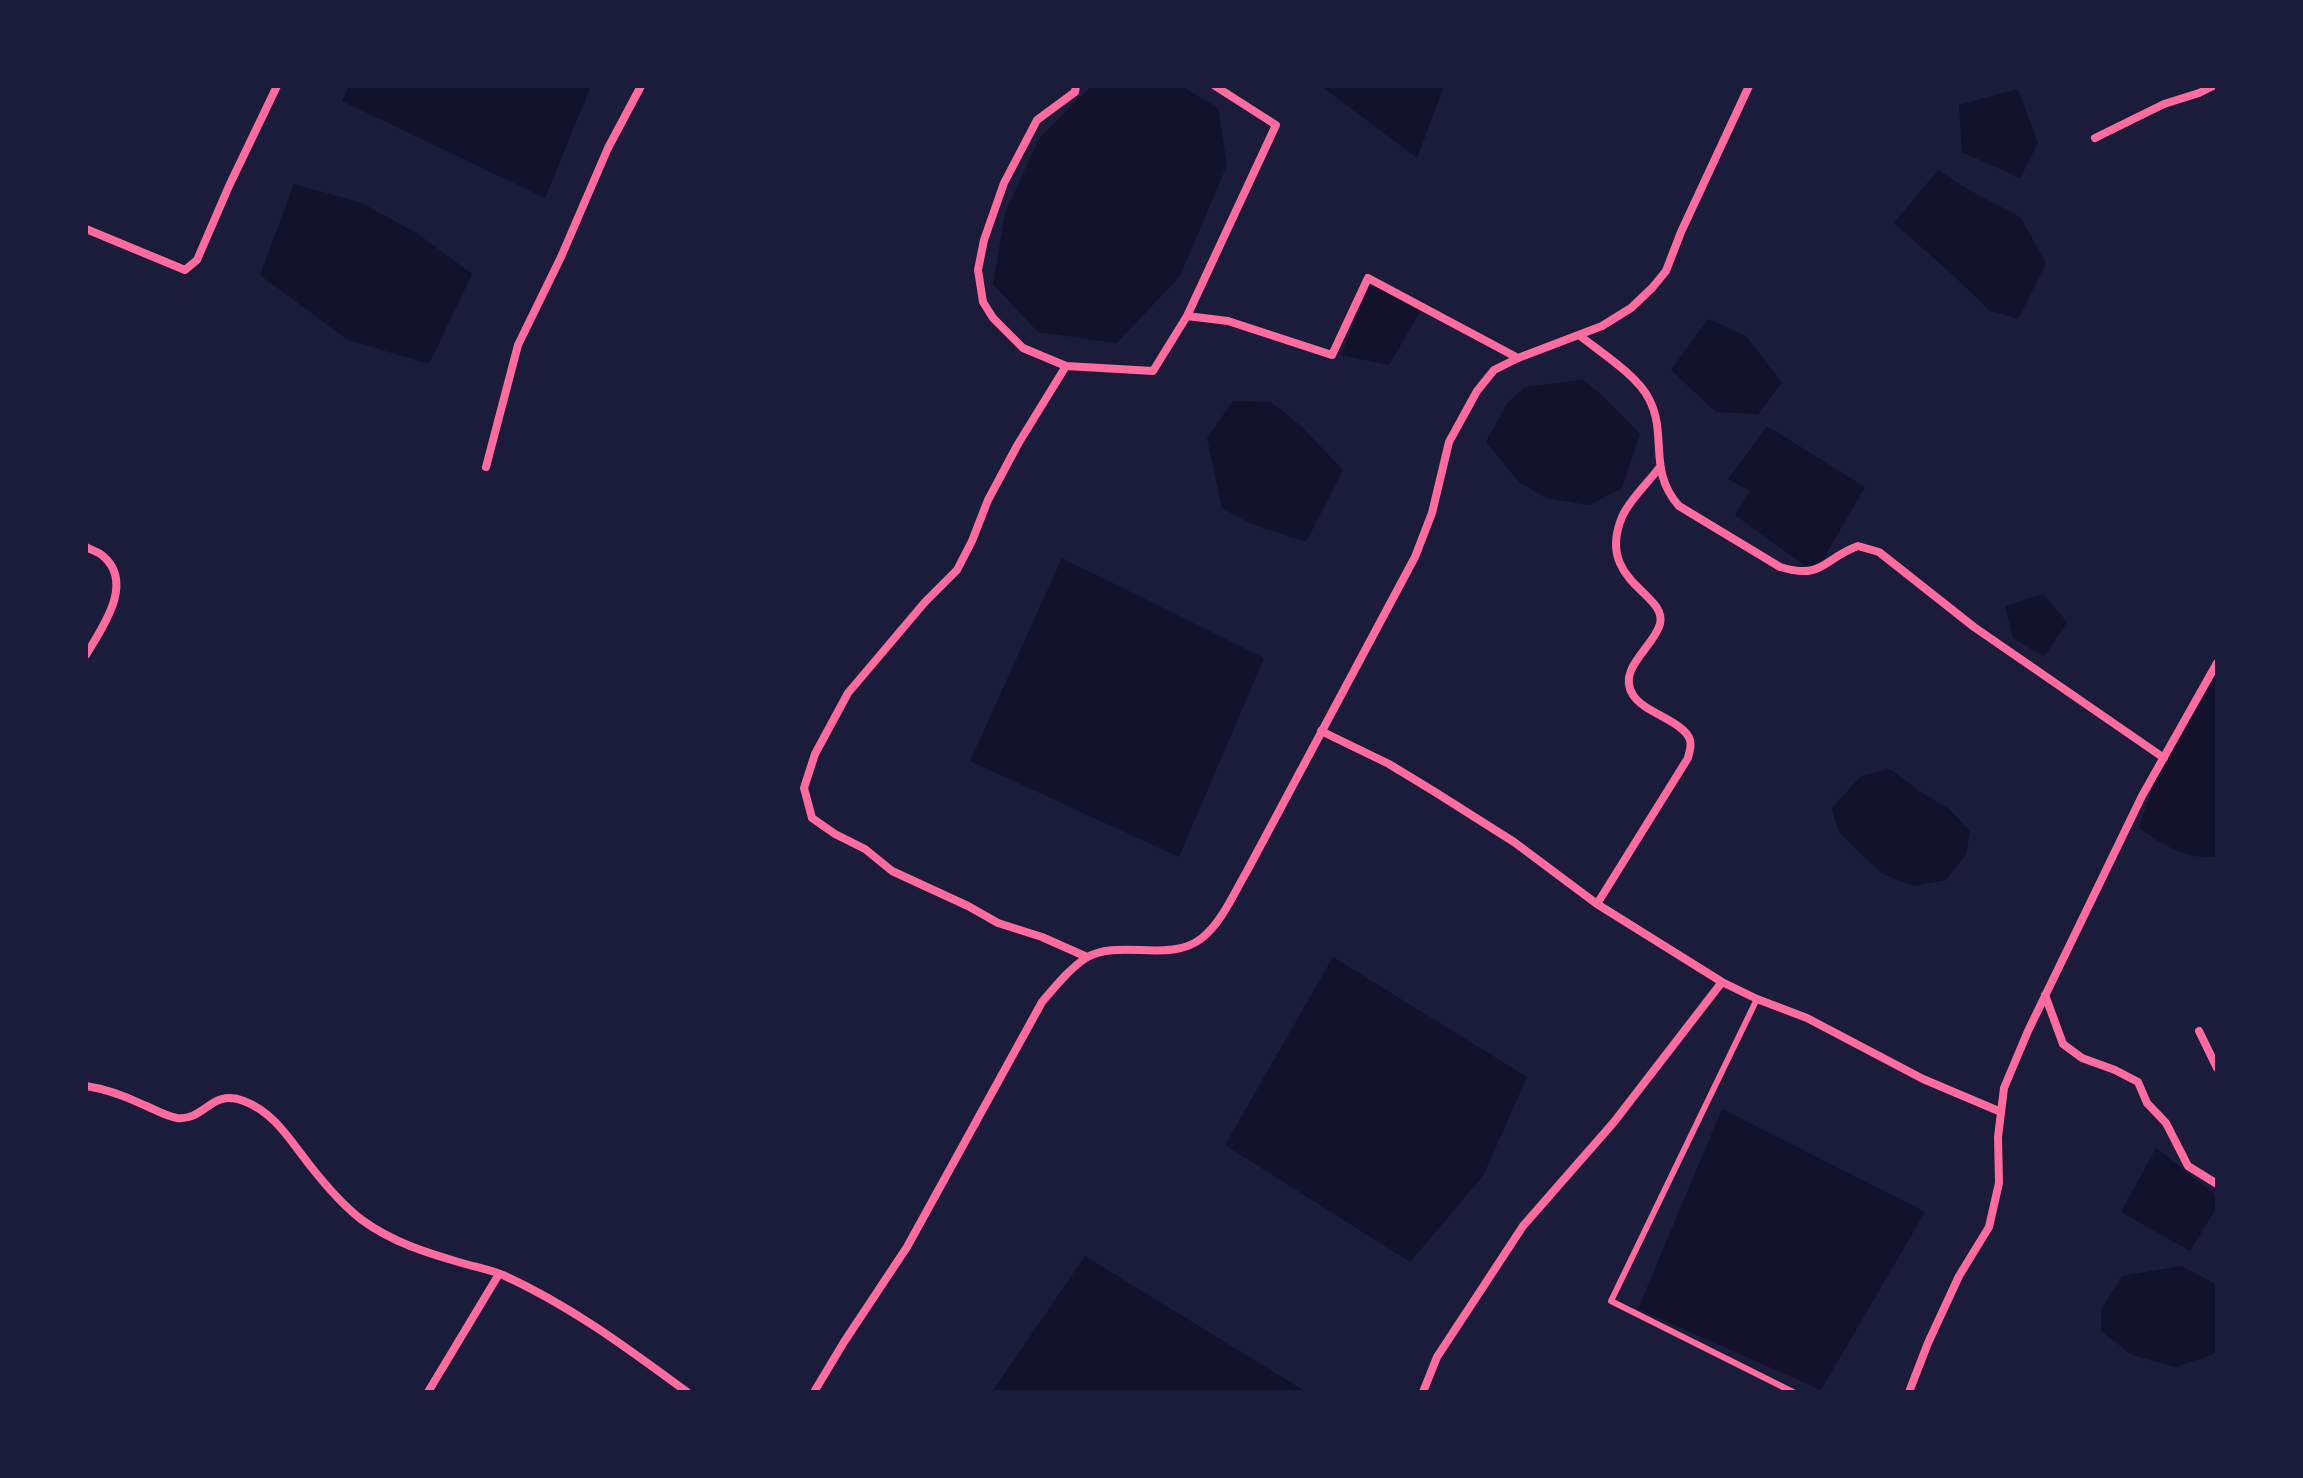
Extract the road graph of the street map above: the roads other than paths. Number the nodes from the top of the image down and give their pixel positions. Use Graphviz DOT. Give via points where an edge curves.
graph roads {
  1 [pos="277,86"];
  2 [pos="641,86"];
  3 [pos="1215,86"];
  4 [pos="1749,86"];
  5 [pos="2213,86"];
  6 [pos="1077,88"];
  7 [pos="2095,138"];
  8 [pos="86,229"];
  9 [pos="1187,316"];
  10 [pos="1579,335"];
  11 [pos="1518,358"];
  12 [pos="1066,366"];
  13 [pos="486,467"];
  14 [pos="1659,468"];
  15 [pos="86,547"];
  16 [pos="86,655"];
  17 [pos="2217,663"];
  18 [pos="1321,731"];
  19 [pos="2164,758"];
  20 [pos="1597,904"];
  21 [pos="1087,957"];
  22 [pos="1722,982"];
  23 [pos="2045,994"];
  24 [pos="1757,999"];
  25 [pos="2199,1031"];
  26 [pos="2217,1068"];
  27 [pos="86,1086"];
  28 [pos="2001,1112"];
  29 [pos="2217,1184"];
  30 [pos="499,1274"];
  31 [pos="428,1392"];
  32 [pos="687,1392"];
  33 [pos="814,1392"];
  34 [pos="1423,1392"];
  35 [pos="1793,1392"];
  36 [pos="1909,1392"];
  1 -- 8 [label="street" via="197,260 185,270"];
  2 -- 13 [label="street" via="518,345"];
  3 -- 9 [label="street" via="1276,125"];
  4 -- 10 [label="street" via="1666,271 1631,308"];
  5 -- 7 [label="street"];
  6 -- 12 [label="street" via="1037,120 1004,183 978,270 983,302 993,318 1023,348"];
  9 -- 11 [label="street" via="1228,321 1332,355 1368,278"];
  9 -- 12 [label="street" via="1153,371"];
  10 -- 11 [label="street"];
  10 -- 14 [label="street" via="1649,398"];
  11 -- 18 [label="street" via="1494,370 1449,442 1415,557"];
  12 -- 21 [label="street" via="988,500 957,570 848,693 815,754 804,788 812,818 892,871 998,923"];
  14 -- 19 [label="street" via="1679,506 1780,567 1809,572 1858,546 1879,552 1974,627"];
  14 -- 20 [label="street" via="1623,515 1616,537 1617,559 1628,578 1660,613 1659,627 1630,673 1629,684 1633,697 1683,730 1691,747"];
  15 -- 16 [label="street" via="104,557 116,574 117,596"];
  17 -- 19 [label="street"];
  18 -- 20 [label="street" via="1389,764 1514,842"];
  18 -- 21 [label="street" via="1226,907 1200,939 1177,949 1103,951"];
  19 -- 23 [label="street"];
  20 -- 22 [label="street"];
  21 -- 33 [label="street" via="1042,1002 907,1247"];
  22 -- 24 [label="street"];
  22 -- 34 [label="street" via="1614,1122 1523,1226 1437,1357"];
  23 -- 28 [label="street" via="2004,1088"];
  23 -- 29 [label="street" via="2063,1044 2138,1082 2188,1166"];
  24 -- 28 [label="street"];
  24 -- 35 [label="lane" via="1611,1301"];
  25 -- 26 [label="street"];
  27 -- 30 [label="street" via="177,1118 193,1117 214,1101 242,1100 279,1124 322,1180 362,1220 407,1245"];
  28 -- 36 [label="street" via="1999,1183 1989,1227 1953,1289"];
  30 -- 31 [label="street"];
  30 -- 32 [label="street" via="610,1334"];
}
